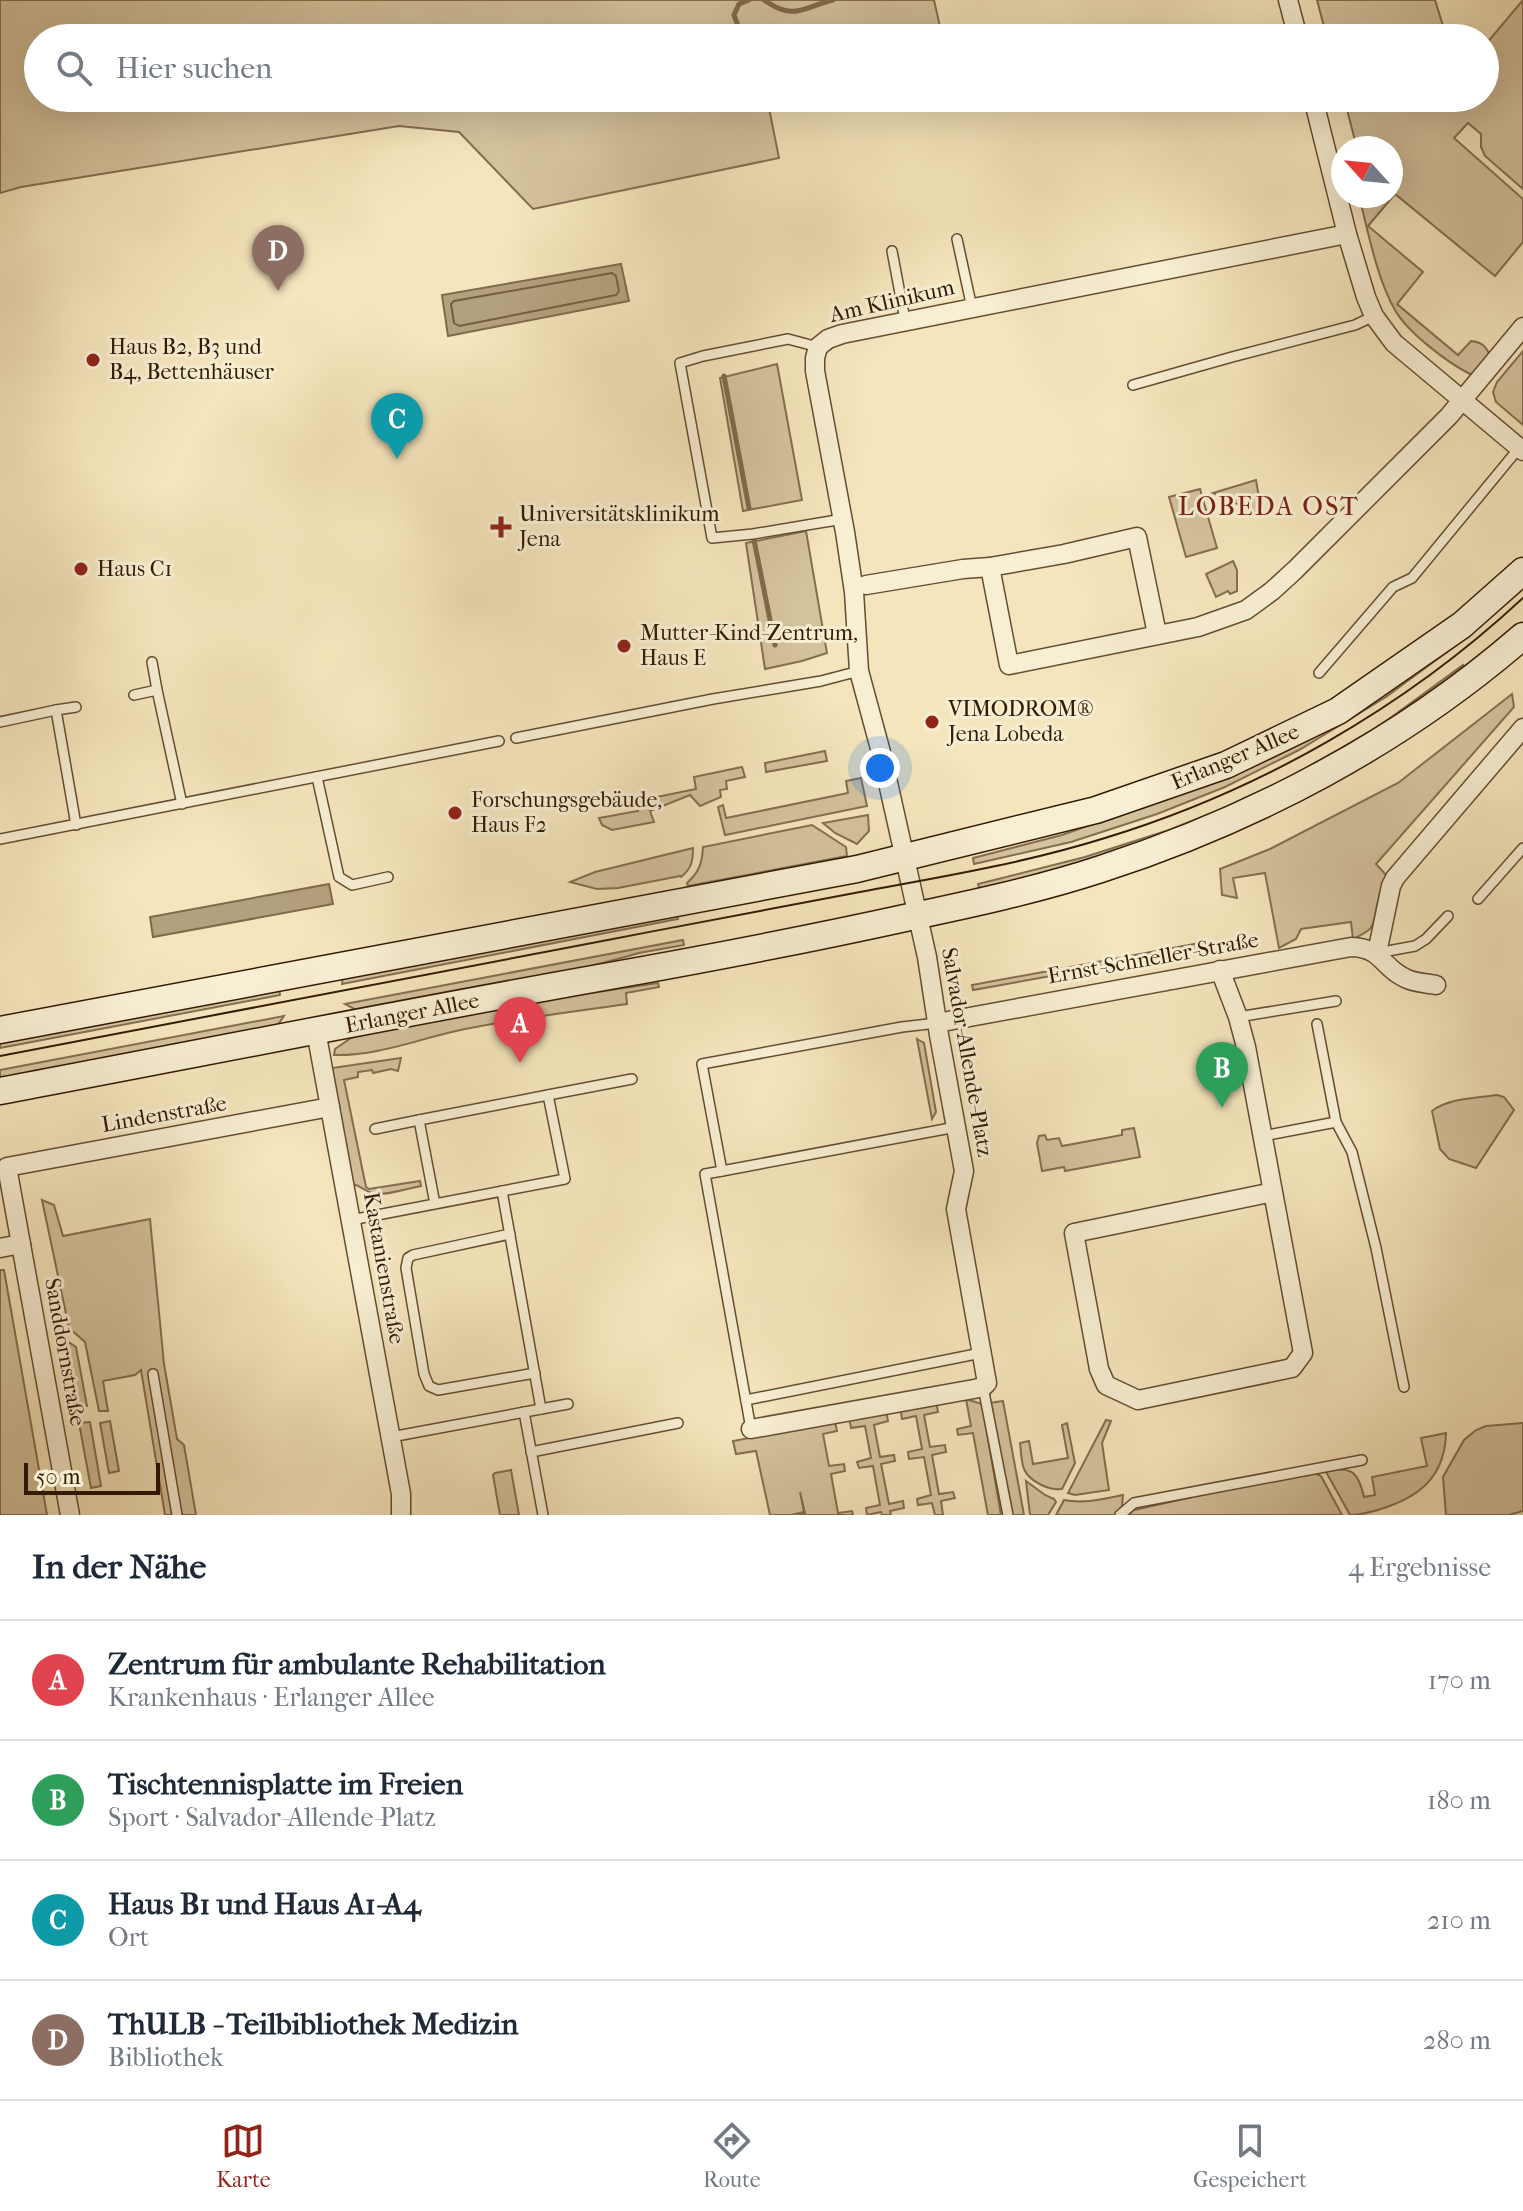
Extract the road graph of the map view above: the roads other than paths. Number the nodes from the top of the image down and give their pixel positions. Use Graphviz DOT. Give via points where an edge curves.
graph roads {
  1 [pos="1288,0"];
  2 [pos="1294,24"];
  3 [pos="1316,112"];
  4 [pos="1347,234"];
  5 [pos="957,239"];
  6 [pos="892,251"];
  7 [pos="972,308"];
  8 [pos="1374,316"];
  9 [pos="905,320"];
  10 [pos="1523,327"];
  11 [pos="818,347"];
  12 [pos="1133,385"];
  13 [pos="1463,400"];
  14 [pos="1521,450"];
  15 [pos="843,519"];
  16 [pos="990,567"];
  17 [pos="1523,571"];
  18 [pos="866,585"];
  19 [pos="1157,634"];
  20 [pos="1523,636"];
  21 [pos="152,662"];
  22 [pos="859,671"];
  23 [pos="1319,673"];
  24 [pos="157,690"];
  25 [pos="134,695"];
  26 [pos="76,707"];
  27 [pos="56,710"];
  28 [pos="0,722"];
  29 [pos="1523,728"];
  30 [pos="516,738"];
  31 [pos="499,741"];
  32 [pos="317,777"];
  33 [pos="182,804"];
  34 [pos="76,825"];
  35 [pos="0,839"];
  36 [pos="1523,848"];
  37 [pos="905,857"];
  38 [pos="388,877"];
  39 [pos="1478,899"];
  40 [pos="917,916"];
  41 [pos="1448,916"];
  42 [pos="1377,953"];
  43 [pos="1220,970"];
  44 [pos="1436,985"];
  45 [pos="1336,1001"];
  46 [pos="1238,1017"];
  47 [pos="937,1023"];
  48 [pos="1317,1024"];
  49 [pos="0,1030"];
  50 [pos="316,1031"];
  51 [pos="632,1079"];
  52 [pos="0,1091"];
  53 [pos="548,1095"];
  54 [pos="330,1107"];
  55 [pos="419,1120"];
  56 [pos="1336,1122"];
  57 [pos="956,1127"];
  58 [pos="375,1129"];
  59 [pos="1263,1136"];
  60 [pos="7,1167"];
  61 [pos="722,1171"];
  62 [pos="502,1191"];
  63 [pos="1273,1192"];
  64 [pos="435,1204"];
  65 [pos="351,1220"];
  66 [pos="510,1234"];
  67 [pos="21,1244"];
  68 [pos="0,1248"];
  69 [pos="981,1353"];
  70 [pos="535,1373"];
  71 [pos="153,1374"];
  72 [pos="983,1387"];
  73 [pos="1404,1387"];
  74 [pos="746,1400"];
  75 [pos="568,1404"];
  76 [pos="541,1409"];
  77 [pos="524,1412"];
  78 [pos="678,1423"];
  79 [pos="751,1429"];
  80 [pos="391,1437"];
  81 [pos="531,1452"];
  82 [pos="1362,1460"];
  83 [pos="70,1515"];
  84 [pos="177,1515"];
  85 [pos="401,1515"];
  86 [pos="543,1515"];
  87 [pos="1008,1515"];
  88 [pos="1120,1515"];
  1 -- 2 [label="street"];
  3 -- 4 [label="street"];
  4 -- 7 [label="street, Am Klinikum"];
  4 -- 8 [label="street"];
  5 -- 7 [label="lane"];
  6 -- 9 [label="lane"];
  7 -- 9 [label="street, Am Klinikum"];
  8 -- 12 [label="lane"];
  8 -- 13 [label="street" via="1394,343"];
  9 -- 11 [label="street, Am Klinikum" via="842,334"];
  10 -- 13 [label="street"];
  11 -- 15 [label="street, Am Klinikum" via="815,371"];
  11 -- 15 [label="lane" via="788,339 680,363 712,538"];
  13 -- 14 [label="street"];
  13 -- 19 [label="street" via="1272,591 1246,610"];
  14 -- 23 [label="lane" via="1412,578 1393,587"];
  15 -- 22 [label="street, Am Klinikum"];
  16 -- 18 [label="street"];
  16 -- 19 [label="street" via="1137,537"];
  16 -- 19 [label="street" via="1009,665"];
  17 -- 37 [label="main road, Erlanger Allee" via="1462,625 1372,689 1226,765 1096,810"];
  20 -- 40 [label="main road, Erlanger Allee" via="1406,726 1240,814 1097,870"];
  21 -- 24 [label="lane"];
  22 -- 30 [label="lane"];
  22 -- 37 [label="street, Am Klinikum"];
  24 -- 25 [label="lane"];
  24 -- 33 [label="lane"];
  26 -- 27 [label="lane"];
  27 -- 28 [label="lane"];
  27 -- 34 [label="lane"];
  29 -- 42 [label="street" via="1395,878"];
  31 -- 32 [label="lane"];
  32 -- 33 [label="lane"];
  32 -- 38 [label="lane" via="339,877 352,885"];
  33 -- 34 [label="lane"];
  34 -- 35 [label="lane"];
  36 -- 39 [label="lane"];
  37 -- 40 [label="street"];
  37 -- 49 [label="main road, Erlanger Allee"];
  40 -- 47 [label="street, Salvador-Allende-Platz"];
  40 -- 50 [label="main road, Erlanger Allee"];
  41 -- 42 [label="lane" via="1415,946"];
  42 -- 43 [label="street, Ernst-Schneller-Straße" via="1351,947"];
  42 -- 44 [label="street" via="1407,980"];
  43 -- 46 [label="street"];
  43 -- 47 [label="street, Ernst-Schneller-Straße"];
  45 -- 46 [label="lane"];
  46 -- 59 [label="street"];
  47 -- 57 [label="street, Salvador-Allende-Platz"];
  47 -- 61 [label="lane" via="702,1064"];
  48 -- 56 [label="lane"];
  50 -- 52 [label="main road, Erlanger Allee"];
  50 -- 54 [label="street, Kastanienstraße"];
  51 -- 53 [label="lane"];
  53 -- 55 [label="lane"];
  53 -- 62 [label="lane" via="565,1179"];
  54 -- 60 [label="street, Lindenstraße"];
  54 -- 65 [label="street, Kastanienstraße"];
  55 -- 58 [label="lane"];
  55 -- 64 [label="lane"];
  56 -- 59 [label="lane"];
  56 -- 73 [label="lane" via="1352,1152"];
  57 -- 61 [label="lane"];
  57 -- 69 [label="street, Salvador-Allende-Platz" via="964,1171 956,1209"];
  59 -- 63 [label="street"];
  60 -- 67 [label="street, Sanddornstraße"];
  61 -- 74 [label="lane" via="705,1174"];
  62 -- 64 [label="lane"];
  62 -- 66 [label="lane"];
  63 -- 63 [label="street" via="1074,1233 1106,1385 1138,1400 1292,1368 1303,1353"];
  64 -- 65 [label="lane"];
  65 -- 80 [label="street, Kastanienstraße"];
  66 -- 70 [label="lane"];
  66 -- 70 [label="lane" via="408,1258 424,1374 429,1386 438,1390"];
  67 -- 68 [label="street"];
  67 -- 83 [label="street, Sanddornstraße"];
  69 -- 72 [label="street, Salvador-Allende-Platz" via="987,1383"];
  69 -- 74 [label="lane"];
  70 -- 76 [label="lane"];
  71 -- 84 [label="lane"];
  72 -- 79 [label="street"];
  72 -- 87 [label="lane"];
  74 -- 79 [label="lane"];
  75 -- 76 [label="lane"];
  76 -- 77 [label="lane"];
  77 -- 80 [label="lane"];
  77 -- 81 [label="lane"];
  78 -- 81 [label="lane"];
  80 -- 85 [label="street, Kastanienstraße"];
  81 -- 86 [label="lane"];
  82 -- 88 [label="lane" via="1134,1503"];
}
